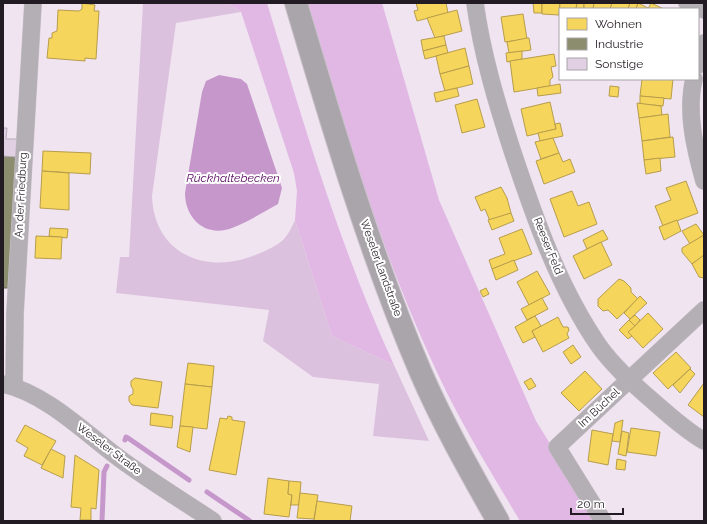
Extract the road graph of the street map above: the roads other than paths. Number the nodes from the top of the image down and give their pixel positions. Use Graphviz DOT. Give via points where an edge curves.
graph roads {
  1 [pos="33,3"];
  2 [pos="296,3"];
  3 [pos="475,3"];
  4 [pos="687,3"];
  5 [pos="704,10"];
  6 [pos="704,43"];
  7 [pos="699,61"];
  8 [pos="694,80"];
  9 [pos="704,181"];
  10 [pos="704,310"];
  11 [pos="628,380"];
  12 [pos="9,385"];
  13 [pos="704,441"];
  14 [pos="213,521"];
  15 [pos="498,521"];
  16 [pos="603,521"];
  1 -- 12 [label="street, An der Friedburg"];
  2 -- 15 [label="main road, Weseler Landstraße" via="374,253 422,374 464,460"];
  3 -- 11 [label="street, Reeser Feld" via="488,70 506,131 548,248 572,304 600,347"];
  4 -- 5 [label="street"];
  6 -- 7 [label="street"];
  8 -- 9 [label="street" via="692,115 695,148"];
  10 -- 11 [label="street, Im Büchel"];
  11 -- 13 [label="street, Reeser Feld" via="686,431"];
  11 -- 16 [label="street, Im Büchel" via="558,447"];
  12 -- 14 [label="street, Weseler Straße" via="51,406 123,461"];
}
